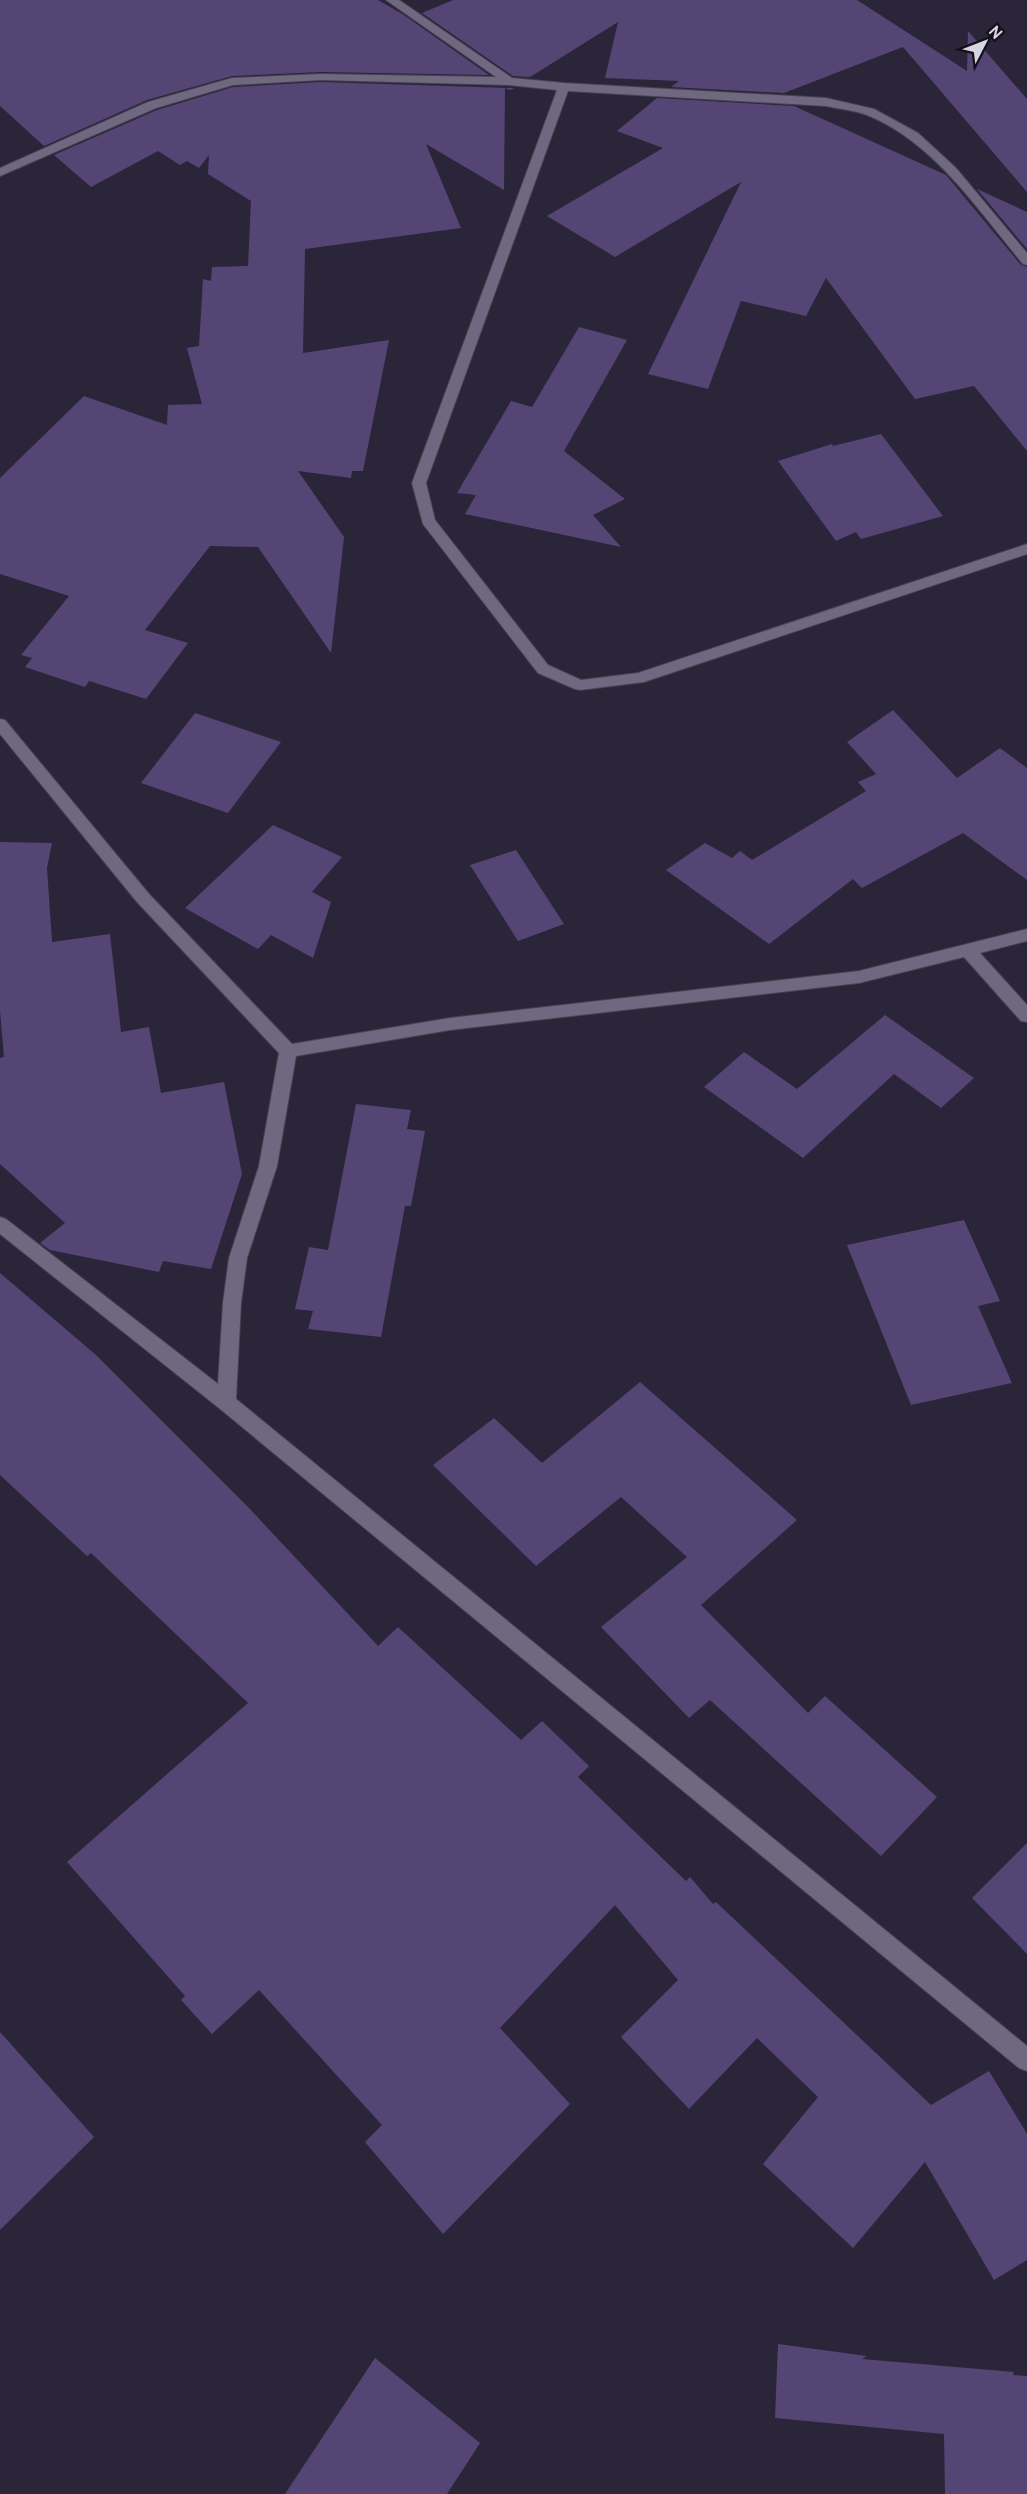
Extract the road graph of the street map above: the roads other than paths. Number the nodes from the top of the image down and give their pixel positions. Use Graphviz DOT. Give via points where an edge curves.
graph roads {
  1 [pos="392,0"];
  2 [pos="509,81"];
  3 [pos="564,87"];
  4 [pos="0,172"];
  5 [pos="1027,261"];
  6 [pos="1027,549"];
  7 [pos="0,724"];
  8 [pos="1027,935"];
  9 [pos="967,950"];
  10 [pos="1027,1016"];
  11 [pos="288,1051"];
  12 [pos="0,1224"];
  13 [pos="226,1402"];
  14 [pos="1027,2060"];
  1 -- 2 [label="street"];
  2 -- 3 [label="street"];
  2 -- 4 [label="street" via="321,77 232,82 152,105"];
  3 -- 5 [label="street" via="826,102 870,112 914,136 952,171"];
  3 -- 6 [label="street" via="418,483 428,521 543,669 580,685 639,678"];
  7 -- 11 [label="street" via="143,898"];
  8 -- 9 [label="street"];
  9 -- 10 [label="street"];
  9 -- 11 [label="street" via="859,977 450,1024"];
  11 -- 13 [label="street" via="268,1166 238,1258"];
  12 -- 13 [label="street"];
  13 -- 14 [label="street"];
}
